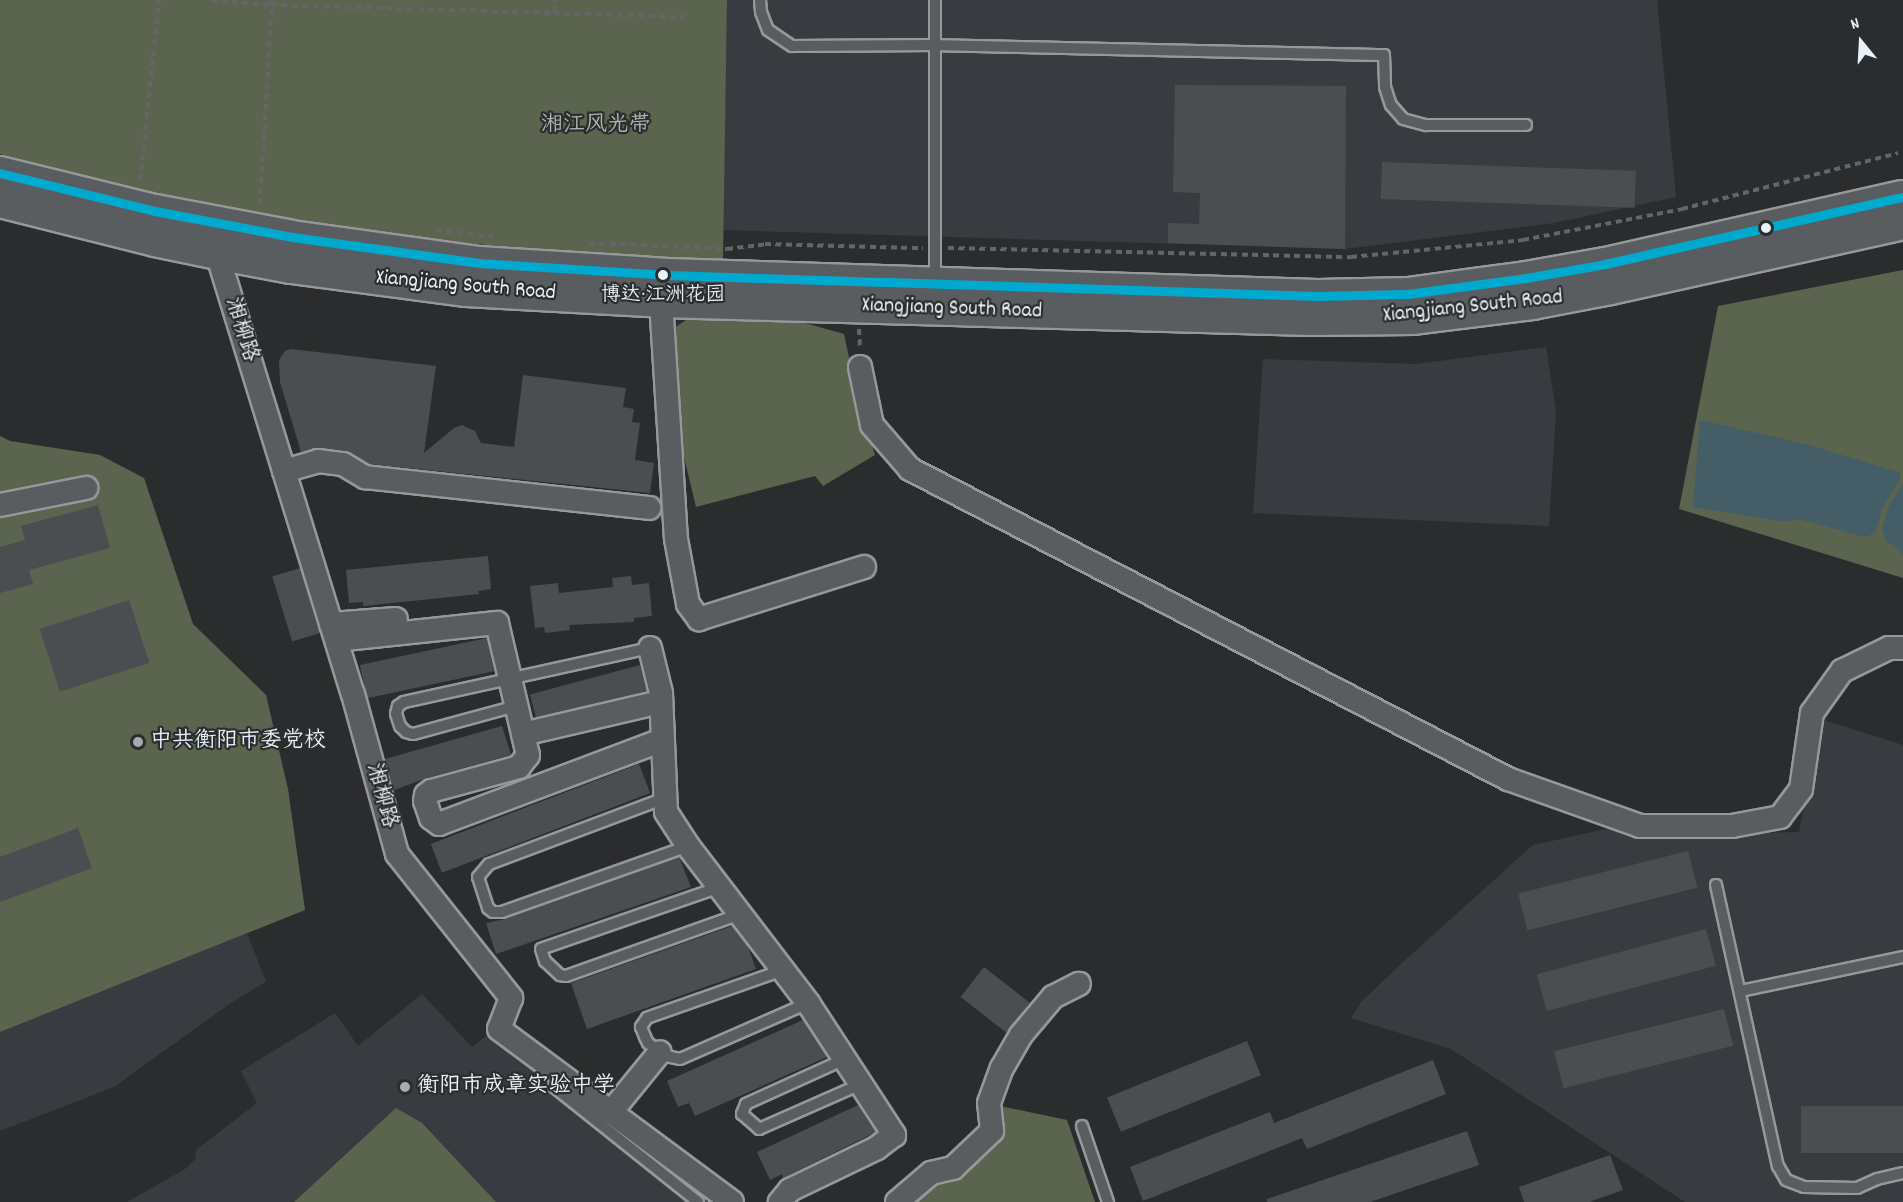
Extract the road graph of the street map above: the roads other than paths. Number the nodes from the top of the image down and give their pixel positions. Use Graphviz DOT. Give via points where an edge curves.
graph roads {
  1 [pos="760,0"];
  2 [pos="935,0"];
  3 [pos="935,45"];
  4 [pos="1526,125"];
  5 [pos="0,173"];
  6 [pos="1903,197"];
  7 [pos="0,201"];
  8 [pos="1903,223"];
  9 [pos="218,253"];
  10 [pos="935,284"];
  11 [pos="661,301"];
  12 [pos="860,367"];
  13 [pos="284,471"];
  14 [pos="86,488"];
  15 [pos="0,505"];
  16 [pos="649,508"];
  17 [pos="864,567"];
  18 [pos="334,632"];
  19 [pos="650,648"];
  20 [pos="1903,648"];
  21 [pos="510,678"];
  22 [pos="661,702"];
  23 [pos="516,706"];
  24 [pos="523,734"];
  25 [pos="663,740"];
  26 [pos="665,798"];
  27 [pos="688,846"];
  28 [pos="1716,885"];
  29 [pos="720,887"];
  30 [pos="740,914"];
  31 [pos="1903,957"];
  32 [pos="783,970"];
  33 [pos="1079,984"];
  34 [pos="1740,991"];
  35 [pos="808,1003"];
  36 [pos="660,1052"];
  37 [pos="845,1059"];
  38 [pos="861,1083"];
  39 [pos="554,1088"];
  40 [pos="611,1112"];
  41 [pos="1082,1126"];
  42 [pos="1903,1173"];
  43 [pos="698,1202"];
  44 [pos="732,1202"];
  45 [pos="780,1202"];
  46 [pos="897,1202"];
  47 [pos="1108,1202"];
  1 -- 3 [label="lane" via="768,30 792,46"];
  2 -- 3 [label="lane"];
  3 -- 4 [label="lane" via="1384,55 1385,87 1391,105 1403,119 1426,125"];
  3 -- 10 [label="lane"];
  5 -- 10 [label="main road, Xiangjiang South Road" via="166,213 292,237 479,263 668,275"];
  6 -- 10 [label="main road, Xiangjiang South Road" via="1605,264 1408,294 1318,296"];
  7 -- 9 [label="main road, Xiangjiang South Road"];
  8 -- 11 [label="main road, Xiangjiang South Road" via="1600,291 1414,318 1310,319"];
  9 -- 11 [label="main road, Xiangjiang South Road" via="291,267 466,290"];
  9 -- 13 [label="street, 湘柳路"];
  11 -- 17 [label="street" via="676,539 688,604 699,619"];
  12 -- 20 [label="street" via="872,425 910,469 1508,778 1640,826 1732,826 1780,817 1801,789 1812,713 1842,671 1889,648"];
  13 -- 16 [label="street" via="318,461 343,464 365,477"];
  13 -- 18 [label="street, 湘柳路"];
  14 -- 15 [label="street"];
  18 -- 21 [label="street" via="382,625 497,623"];
  18 -- 40 [label="street, 湘柳路" via="397,854 511,998 499,1029"];
  19 -- 21 [label="lane"];
  19 -- 22 [label="street"];
  21 -- 23 [label="street"];
  21 -- 23 [label="lane" via="404,702 396,714 400,726 413,734"];
  22 -- 24 [label="street"];
  22 -- 25 [label="street"];
  23 -- 24 [label="street"];
  24 -- 25 [label="street" via="528,755 519,767 426,795 434,822 439,824"];
  25 -- 26 [label="street"];
  26 -- 27 [label="street" via="666,812"];
  26 -- 27 [label="lane" via="489,864 478,877 488,908 502,912"];
  27 -- 29 [label="street"];
  28 -- 34 [label="lane"];
  29 -- 30 [label="street"];
  29 -- 30 [label="lane" via="541,950 544,961 566,976"];
  30 -- 32 [label="street"];
  31 -- 34 [label="lane"];
  32 -- 35 [label="street"];
  32 -- 36 [label="lane" via="647,1018 641,1027"];
  33 -- 46 [label="street" via="1053,997 1022,1035 1002,1068 989,1103 992,1131 953,1168 931,1173"];
  34 -- 42 [label="lane" via="1778,1166 1786,1180 1804,1187 1857,1188"];
  35 -- 36 [label="lane" via="680,1059"];
  35 -- 37 [label="street"];
  36 -- 40 [label="street"];
  37 -- 38 [label="street"];
  37 -- 38 [label="lane" via="746,1104 742,1114 759,1129"];
  38 -- 45 [label="street" via="894,1135 877,1148 790,1190"];
  39 -- 43 [label="lane"];
  40 -- 44 [label="street, 湘柳路"];
  41 -- 47 [label="lane"];
}
